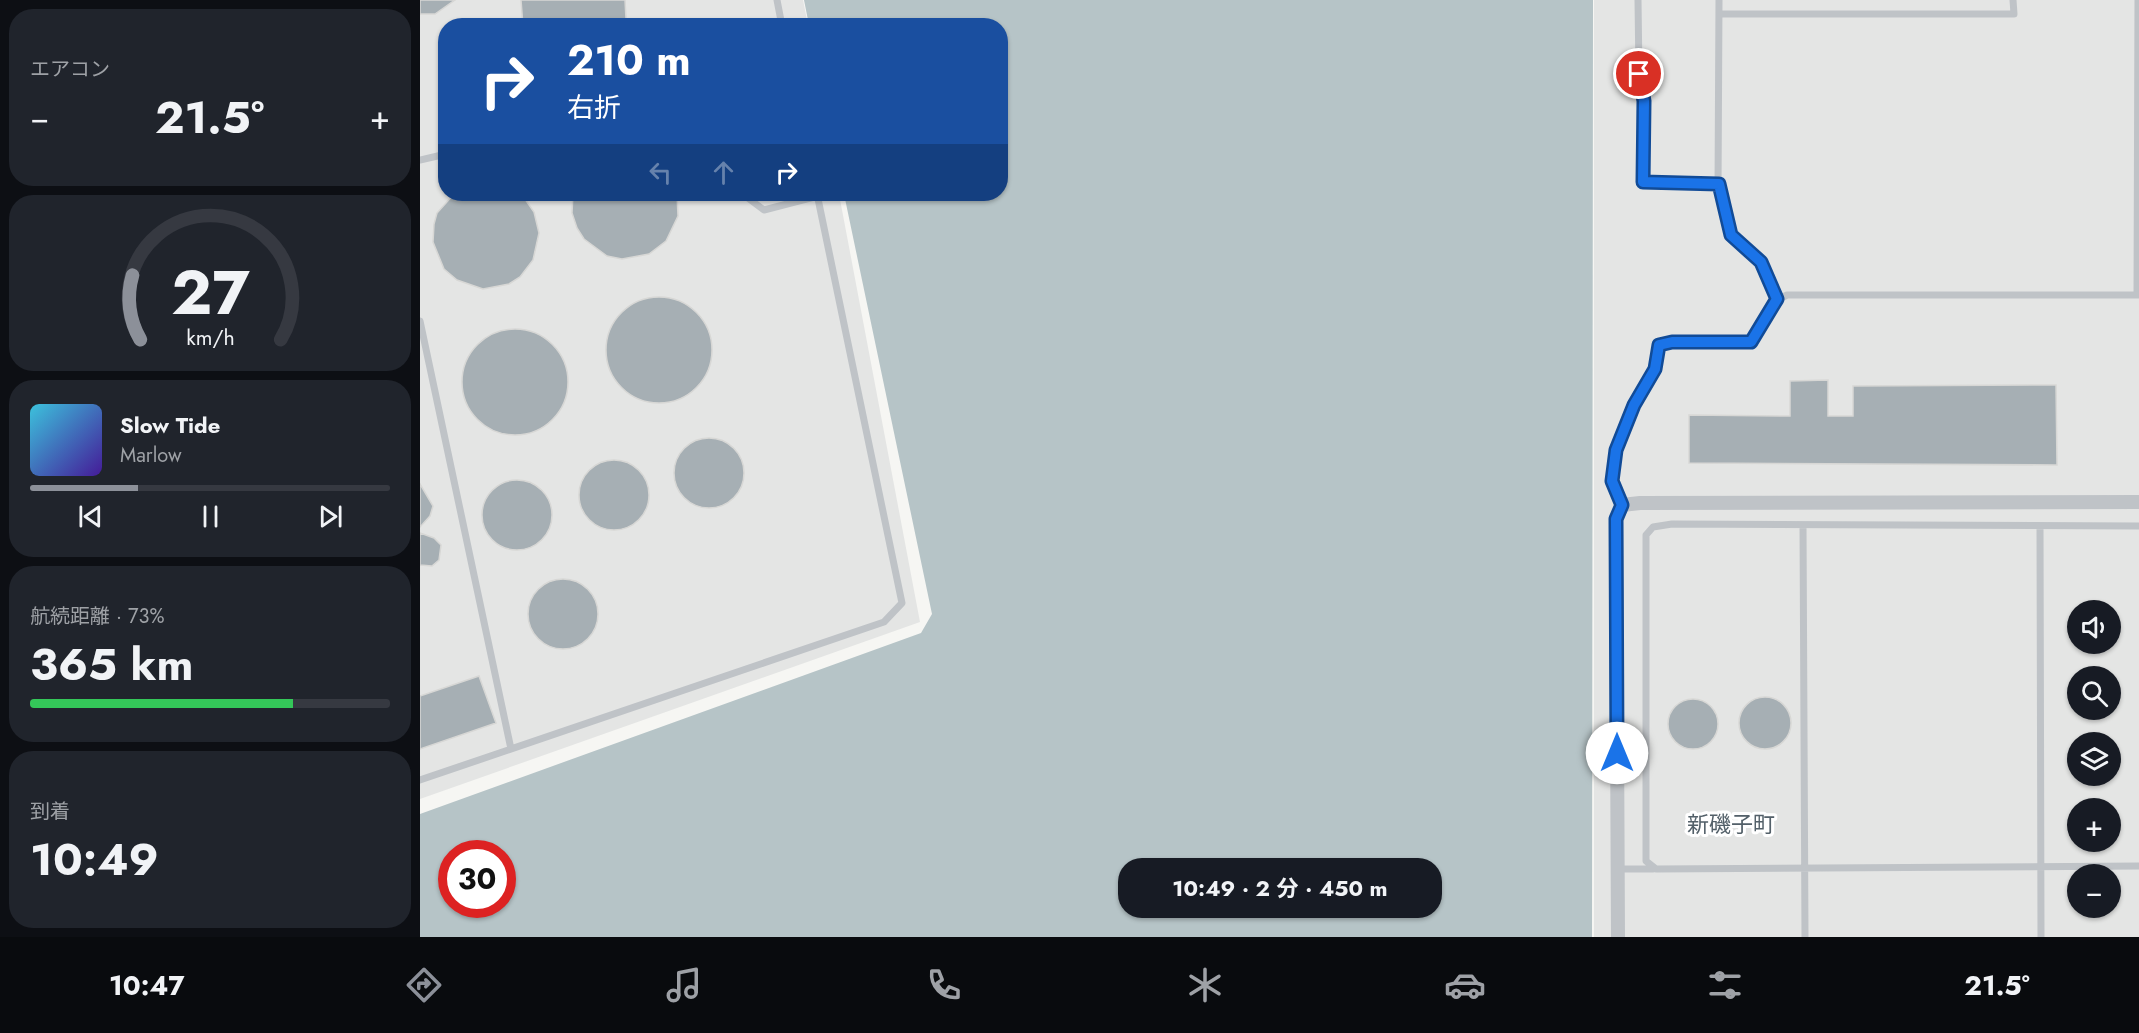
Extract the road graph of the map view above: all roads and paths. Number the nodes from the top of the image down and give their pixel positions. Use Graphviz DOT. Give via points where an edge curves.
graph roads {
  1 [pos="777,0"];
  2 [pos="1638,0"];
  3 [pos="1719,0"];
  4 [pos="2013,0"];
  5 [pos="2138,0"];
  6 [pos="1719,14"];
  7 [pos="780,18"];
  8 [pos="438,156"];
  9 [pos="420,160"];
  10 [pos="1719,184"];
  11 [pos="752,201"];
  12 [pos="796,201"];
  13 [pos="818,201"];
  14 [pos="2138,295"];
  15 [pos="1777,299"];
  16 [pos="420,321"];
  17 [pos="2139,502"];
  18 [pos="1622,505"];
  19 [pos="1803,525"];
  20 [pos="2040,526"];
  21 [pos="2139,526"];
  22 [pos="511,749"];
  23 [pos="420,780"];
  24 [pos="2139,866"];
  25 [pos="2041,867"];
  26 [pos="1618,869"];
  27 [pos="1656,869"];
  28 [pos="1805,869"];
  29 [pos="1618,937"];
  30 [pos="1805,937"];
  31 [pos="2041,937"];
  1 -- 7 [label="lane"];
  2 -- 10 [label="lane" via="1639,74 1644,101 1643,182"];
  3 -- 6 [label="lane"];
  4 -- 6 [label="lane" via="2014,14"];
  5 -- 14 [label="lane"];
  6 -- 10 [label="lane"];
  8 -- 9 [label="lane"];
  10 -- 15 [label="lane" via="1731,235 1761,262"];
  11 -- 12 [label="lane" via="764,210"];
  13 -- 22 [label="lane" via="902,603 884,622"];
  14 -- 15 [label="lane" via="1795,295"];
  15 -- 18 [label="lane" via="1751,342 1659,345 1655,369 1634,405 1616,450 1612,481"];
  16 -- 22 [label="lane"];
  17 -- 18 [label="street"];
  18 -- 26 [label="street" via="1616,519"];
  19 -- 20 [label="lane"];
  19 -- 27 [label="lane" via="1661,525 1646,535 1646,861"];
  19 -- 28 [label="lane"];
  20 -- 21 [label="lane"];
  20 -- 25 [label="lane"];
  22 -- 23 [label="lane"];
  24 -- 25 [label="lane"];
  25 -- 28 [label="lane"];
  25 -- 31 [label="lane"];
  26 -- 27 [label="lane"];
  26 -- 29 [label="street"];
  27 -- 28 [label="lane"];
  28 -- 30 [label="lane"];
}
